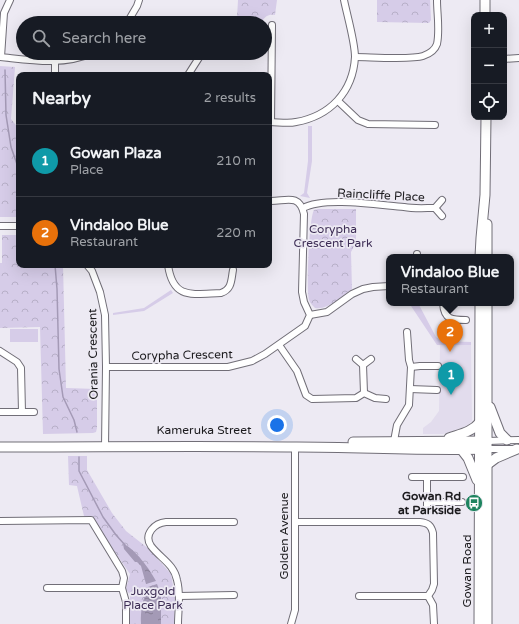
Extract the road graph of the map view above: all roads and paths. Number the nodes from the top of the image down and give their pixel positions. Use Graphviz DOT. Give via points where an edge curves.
graph roads {
  1 [pos="10,0"];
  2 [pos="139,0"];
  3 [pos="344,0"];
  4 [pos="437,0"];
  5 [pos="485,0"];
  6 [pos="485,12"];
  7 [pos="132,16"];
  8 [pos="0,57"];
  9 [pos="355,57"];
  10 [pos="16,58"];
  11 [pos="519,58"];
  12 [pos="507,59"];
  13 [pos="33,60"];
  14 [pos="66,60"];
  15 [pos="198,60"];
  16 [pos="271,60"];
  17 [pos="55,62"];
  18 [pos="55,72"];
  19 [pos="190,72"];
  20 [pos="271,72"];
  21 [pos="338,101"];
  22 [pos="486,120"];
  23 [pos="272,122"];
  24 [pos="435,125"];
  25 [pos="485,195"];
  26 [pos="442,200"];
  27 [pos="272,201"];
  28 [pos="303,208"];
  29 [pos="435,208"];
  30 [pos="442,216"];
  31 [pos="0,226"];
  32 [pos="16,226"];
  33 [pos="480,254"];
  34 [pos="487,254"];
  35 [pos="89,268"];
  36 [pos="169,268"];
  37 [pos="233,270"];
  38 [pos="386,286"];
  39 [pos="444,306"];
  40 [pos="480,306"];
  41 [pos="488,306"];
  42 [pos="310,315"];
  43 [pos="466,320"];
  44 [pos="407,332"];
  45 [pos="279,345"];
  46 [pos="0,351"];
  47 [pos="356,359"];
  48 [pos="371,359"];
  49 [pos="363,365"];
  50 [pos="438,366"];
  51 [pos="106,367"];
  52 [pos="411,367"];
  53 [pos="410,389"];
  54 [pos="437,390"];
  55 [pos="364,393"];
  56 [pos="386,399"];
  57 [pos="488,402"];
  58 [pos="0,412"];
  59 [pos="22,412"];
  60 [pos="34,412"];
  61 [pos="480,422"];
  62 [pos="507,440"];
  63 [pos="442,441"];
  64 [pos="0,442"];
  65 [pos="105,444"];
  66 [pos="394,445"];
  67 [pos="484,445"];
  68 [pos="518,446"];
  69 [pos="0,447"];
  70 [pos="295,447"];
  71 [pos="461,449"];
  72 [pos="488,464"];
  73 [pos="412,477"];
  74 [pos="427,477"];
  75 [pos="463,477"];
  76 [pos="479,485"];
  77 [pos="427,502"];
  78 [pos="462,502"];
  79 [pos="427,511"];
  80 [pos="0,521"];
  81 [pos="234,522"];
  82 [pos="295,522"];
  83 [pos="47,588"];
  84 [pos="122,588"];
  85 [pos="179,596"];
  86 [pos="234,596"];
  87 [pos="359,596"];
  88 [pos="428,596"];
  89 [pos="126,624"];
  90 [pos="178,624"];
  91 [pos="291,624"];
  92 [pos="434,624"];
  93 [pos="479,624"];
  94 [pos="487,624"];
  1 -- 8 [label="street" via="4,13"];
  2 -- 7 [label="street"];
  3 -- 9 [label="street"];
  4 -- 9 [label="street" via="438,36 431,52 410,57"];
  5 -- 6 [label="main road"];
  8 -- 10 [label="street"];
  9 -- 21 [label="street" via="348,86"];
  11 -- 12 [label="street"];
  13 -- 17 [label="street"];
  14 -- 17 [label="street"];
  15 -- 19 [label="street"];
  16 -- 20 [label="street"];
  17 -- 18 [label="street"];
  21 -- 23 [label="street" via="310,118 295,122"];
  21 -- 24 [label="street" via="358,120 368,124"];
  22 -- 25 [label="main road"];
  25 -- 33 [label="main road"];
  25 -- 34 [label="main road"];
  26 -- 29 [label="street, Raincliffe Place"];
  27 -- 28 [label="street" via="290,199"];
  28 -- 29 [label="street, Raincliffe Place" via="316,203 374,203 406,208"];
  28 -- 42 [label="street" via="302,292"];
  29 -- 30 [label="street, Raincliffe Place"];
  31 -- 32 [label="street"];
  35 -- 51 [label="street, Orania Crescent" via="104,303"];
  36 -- 37 [label="street" via="176,288 184,293 226,291 230,287"];
  38 -- 42 [label="street" via="363,289 327,312"];
  39 -- 43 [label="street" via="449,318"];
  40 -- 61 [label="main road, Gowan Road"];
  41 -- 57 [label="main road, Gowan Road"];
  42 -- 45 [label="street, Corypha Crescent" via="305,326"];
  44 -- 52 [label="street"];
  45 -- 51 [label="street, Corypha Crescent" via="252,361 228,367"];
  45 -- 55 [label="street" via="297,371 306,395 312,399 356,398"];
  46 -- 59 [label="street" via="17,362 21,368"];
  47 -- 49 [label="street"];
  48 -- 49 [label="street"];
  49 -- 55 [label="street"];
  50 -- 52 [label="street"];
  51 -- 65 [label="street, Orania Crescent"];
  52 -- 53 [label="street"];
  53 -- 54 [label="street"];
  53 -- 66 [label="street" via="409,405 397,425"];
  55 -- 56 [label="street"];
  57 -- 62 [label="main road" via="500,433"];
  57 -- 67 [label="main road, Gowan Road"];
  58 -- 59 [label="street"];
  59 -- 60 [label="street"];
  61 -- 63 [label="main road" via="471,430"];
  61 -- 67 [label="main road, Gowan Road"];
  62 -- 67 [label="street"];
  62 -- 68 [label="street"];
  63 -- 66 [label="main road, Kameruka Street"];
  63 -- 67 [label="main road, Kameruka Street"];
  64 -- 65 [label="main road, Kameruka Street"];
  65 -- 66 [label="main road, Kameruka Street"];
  65 -- 69 [label="main road, Kameruka Street"];
  65 -- 70 [label="main road, Kameruka Street"];
  66 -- 70 [label="main road, Kameruka Street"];
  66 -- 71 [label="main road, Kameruka Street"];
  67 -- 68 [label="street"];
  67 -- 71 [label="main road, Kameruka Street"];
  67 -- 72 [label="main road, Gowan Road"];
  67 -- 76 [label="main road, Gowan Road"];
  68 -- 72 [label="main road"];
  70 -- 82 [label="street, Golden Avenue"];
  71 -- 76 [label="main road" via="468,458"];
  72 -- 94 [label="main road, Gowan Road"];
  73 -- 74 [label="street"];
  74 -- 75 [label="street"];
  74 -- 77 [label="street"];
  76 -- 93 [label="main road, Gowan Road"];
  77 -- 78 [label="street"];
  77 -- 79 [label="street"];
  80 -- 84 [label="street" via="91,520 122,571"];
  81 -- 85 [label="street" via="166,522 153,527 149,535 150,545 172,567"];
  82 -- 88 [label="street" via="426,523 431,526 433,533 434,584"];
  82 -- 91 [label="street, Golden Avenue" via="295,610"];
  83 -- 84 [label="street"];
  84 -- 89 [label="street" via="126,602"];
  85 -- 86 [label="street"];
  85 -- 90 [label="street"];
  87 -- 88 [label="street"];
  88 -- 92 [label="street" via="433,605"];
}
